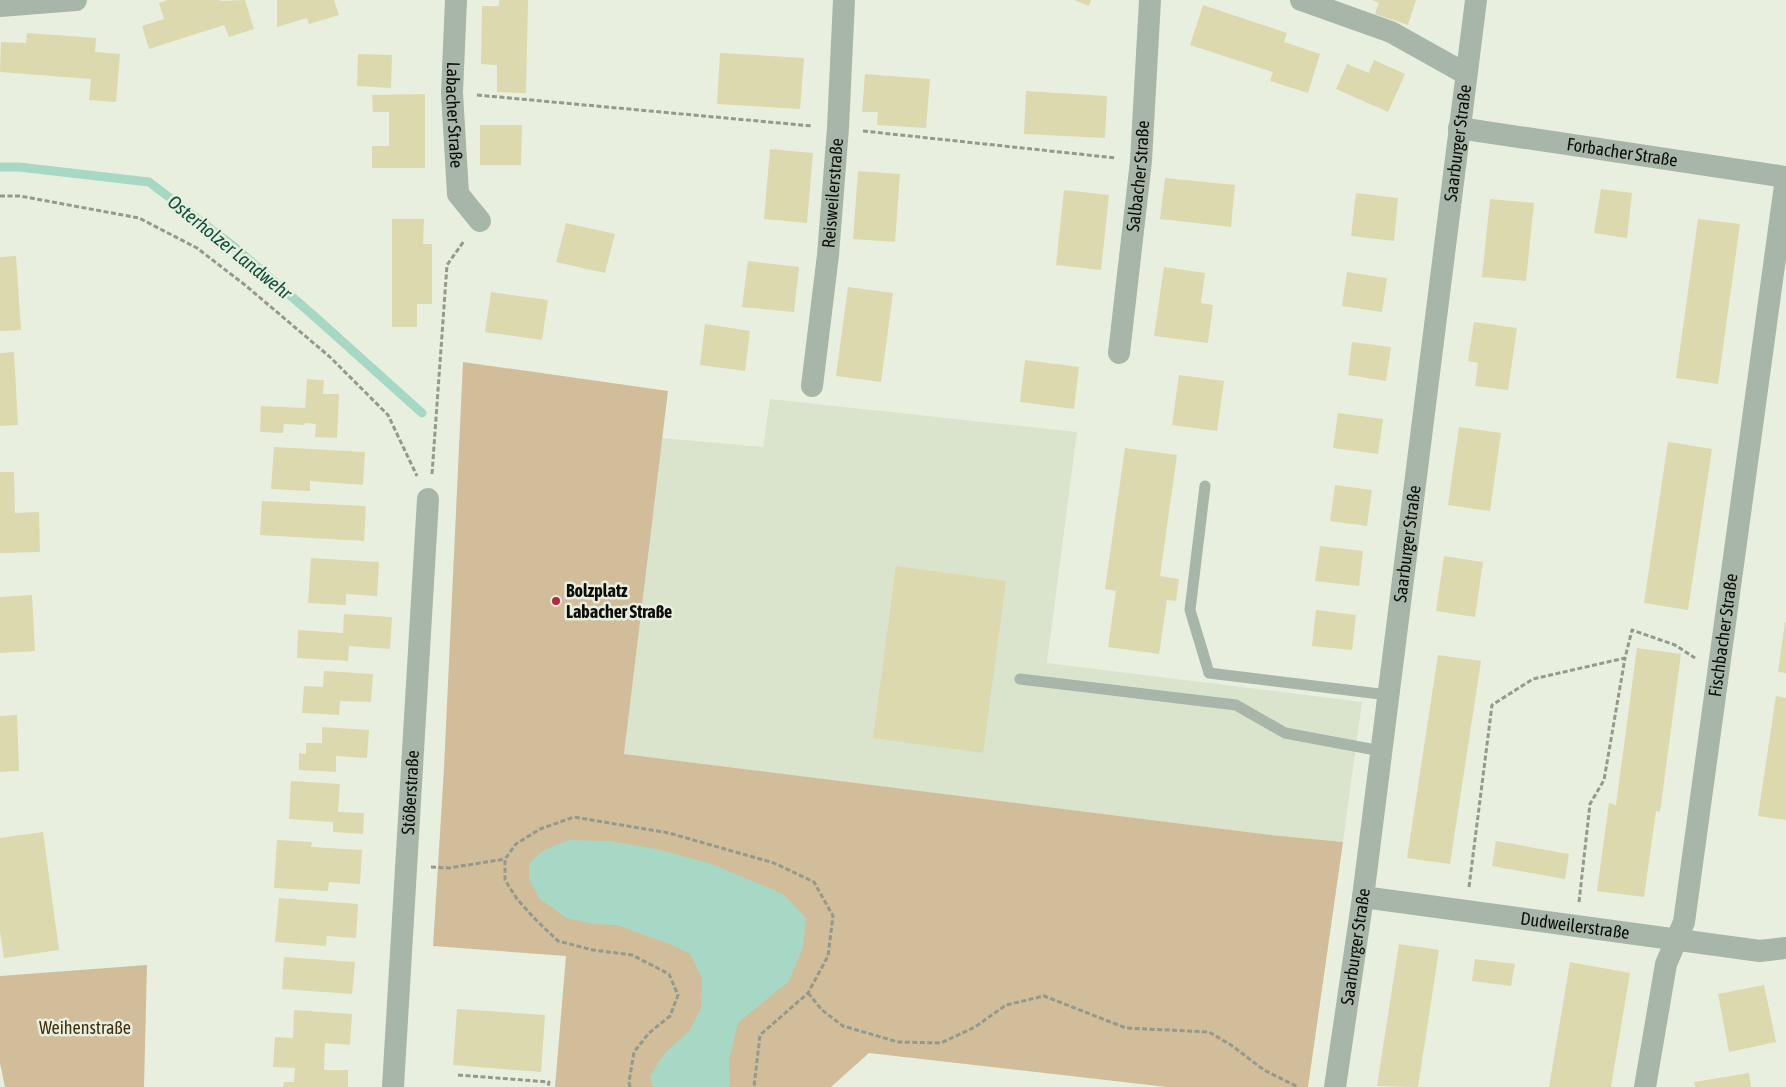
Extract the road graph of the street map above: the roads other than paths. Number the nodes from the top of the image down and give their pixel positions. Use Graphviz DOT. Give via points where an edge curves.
graph roads {
  1 [pos="76,0"];
  2 [pos="456,0"];
  3 [pos="844,0"];
  4 [pos="1150,0"];
  5 [pos="1301,0"];
  6 [pos="1476,0"];
  7 [pos="0,6"];
  8 [pos="1466,74"];
  9 [pos="1459,128"];
  10 [pos="1786,178"];
  11 [pos="480,221"];
  12 [pos="1119,353"];
  13 [pos="812,386"];
  14 [pos="1205,486"];
  15 [pos="428,499"];
  16 [pos="1020,679"];
  17 [pos="1388,695"];
  18 [pos="1381,751"];
  19 [pos="1363,897"];
  20 [pos="1677,939"];
  21 [pos="1786,948"];
  22 [pos="393,1087"];
  23 [pos="1335,1087"];
  24 [pos="1645,1087"];
  1 -- 7 [label="street"];
  2 -- 11 [label="street, Labacher Straße" via="452,93 458,194"];
  3 -- 13 [label="street, Reisweilerstraße" via="828,255"];
  4 -- 12 [label="street, Salbacher Straße" via="1141,161"];
  5 -- 8 [label="street" via="1391,32"];
  6 -- 8 [label="street, Saarburger Straße"];
  8 -- 9 [label="street, Saarburger Straße"];
  9 -- 10 [label="street, Forbacher Straße"];
  9 -- 17 [label="street, Saarburger Straße"];
  10 -- 20 [label="street, Fischbacher Straße" via="1684,922"];
  14 -- 17 [label="lane" via="1190,610 1209,673"];
  15 -- 22 [label="street, Stößerstraße"];
  16 -- 18 [label="lane" via="1236,705 1285,733"];
  17 -- 18 [label="street, Saarburger Straße"];
  18 -- 19 [label="street, Saarburger Straße"];
  19 -- 20 [label="street, Dudweilerstraße"];
  19 -- 23 [label="street, Saarburger Straße"];
  20 -- 21 [label="street, Dudweilerstraße" via="1760,950"];
  20 -- 24 [label="street, Fischbacher Straße" via="1666,964"];
}
